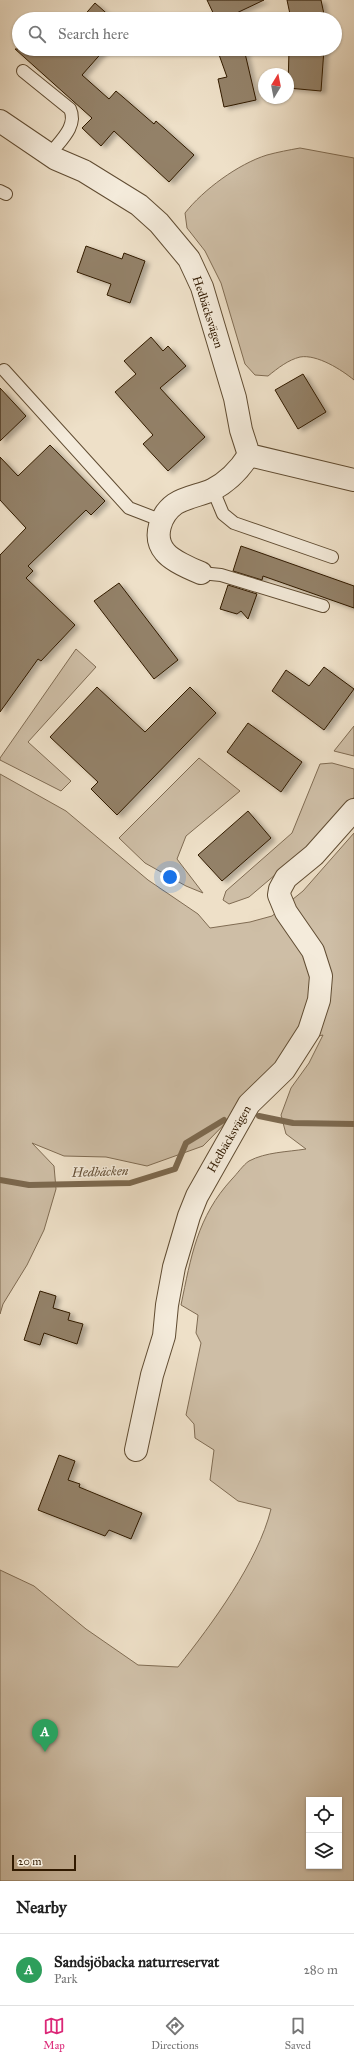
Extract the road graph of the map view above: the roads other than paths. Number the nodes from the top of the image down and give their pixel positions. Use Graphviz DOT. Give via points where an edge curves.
graph roads {
  1 [pos="23,71"];
  2 [pos="0,121"];
  3 [pos="50,154"];
  4 [pos="4,370"];
  5 [pos="249,454"];
  6 [pos="354,480"];
  7 [pos="213,490"];
  8 [pos="160,520"];
  9 [pos="332,557"];
  10 [pos="201,574"];
  11 [pos="323,606"];
  12 [pos="354,810"];
  13 [pos="136,1450"];
  1 -- 3 [label="lane" via="70,109 73,116 72,123"];
  2 -- 3 [label="street, Hedbäcksvägen"];
  3 -- 5 [label="street, Hedbäcksvägen" via="84,171 139,205 159,223 189,259 202,286"];
  4 -- 8 [label="lane" via="129,508"];
  5 -- 6 [label="street"];
  5 -- 7 [label="street" via="239,470"];
  7 -- 8 [label="street" via="176,504"];
  7 -- 9 [label="lane" via="222,514 234,523"];
  8 -- 10 [label="street" via="158,535 164,552"];
  10 -- 11 [label="lane" via="222,575"];
  12 -- 13 [label="street, Hedbäcksvägen" via="314,855 286,878 280,889 279,895 286,912 313,951 320,976 319,1000 309,1031 284,1070 249,1104 197,1196 174,1267 164,1336 152,1375"];
}
